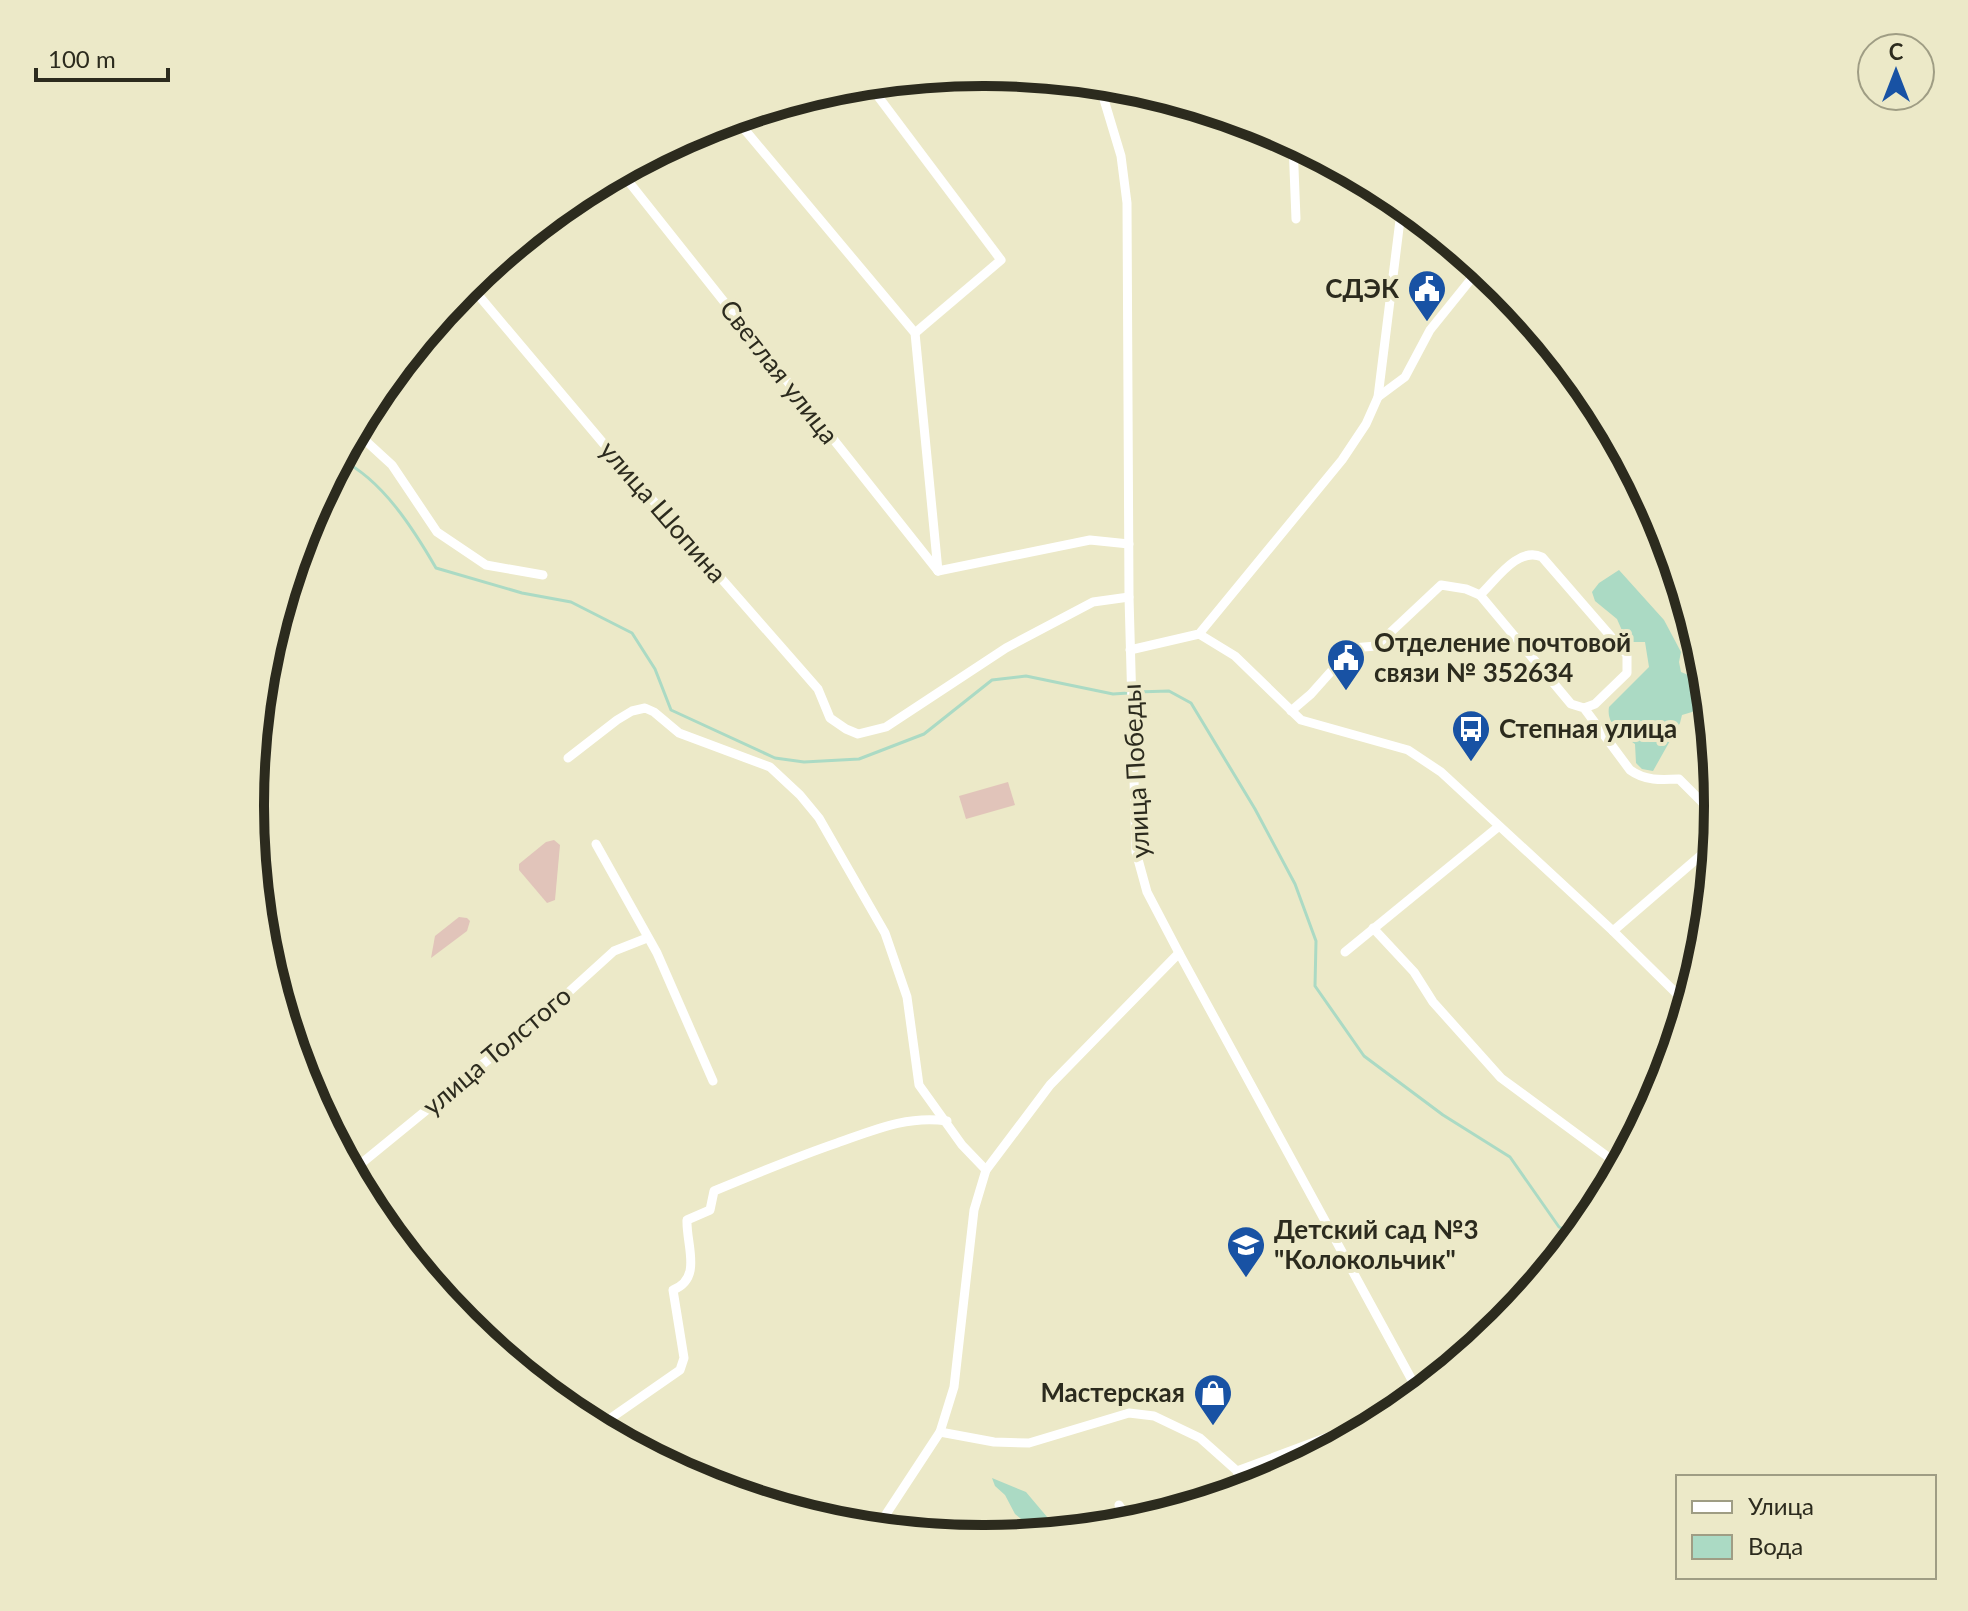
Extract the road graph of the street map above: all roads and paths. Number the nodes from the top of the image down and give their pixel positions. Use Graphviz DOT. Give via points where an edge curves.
graph roads {
  1 [pos="877,94"];
  2 [pos="1103,96"];
  3 [pos="743,128"];
  4 [pos="1294,156"];
  5 [pos="627,180"];
  6 [pos="1296,219"];
  7 [pos="1400,219"];
  8 [pos="1472,278"];
  9 [pos="478,294"];
  10 [pos="915,333"];
  11 [pos="1378,397"];
  12 [pos="365,440"];
  13 [pos="1129,544"];
  14 [pos="938,571"];
  15 [pos="543,575"];
  16 [pos="1480,595"];
  17 [pos="1129,597"];
  18 [pos="1199,634"];
  19 [pos="1130,650"];
  20 [pos="1584,708"];
  21 [pos="1291,711"];
  22 [pos="568,758"];
  23 [pos="1704,804"];
  24 [pos="1498,827"];
  25 [pos="596,844"];
  26 [pos="1702,855"];
  27 [pos="1373,928"];
  28 [pos="1613,931"];
  29 [pos="647,938"];
  30 [pos="1345,952"];
  31 [pos="1179,953"];
  32 [pos="1678,996"];
  33 [pos="713,1081"];
  34 [pos="947,1121"];
  35 [pos="1610,1159"];
  36 [pos="360,1164"];
  37 [pos="986,1170"];
  38 [pos="1413,1382"];
  39 [pos="609,1419"];
  40 [pos="940,1432"];
  41 [pos="1330,1436"];
  42 [pos="1237,1471"];
  43 [pos="1240,1478"];
  44 [pos="1119,1505"];
  45 [pos="1123,1511"];
  46 [pos="884,1518"];
  1 -- 10 [label="street" via="1001,260"];
  2 -- 13 [label="street, улица Победы" via="1121,156 1127,203"];
  3 -- 10 [label="street"];
  4 -- 6 [label="street"];
  5 -- 14 [label="street, Светлая улица"];
  7 -- 11 [label="street"];
  8 -- 11 [label="street" via="1430,330 1405,377"];
  9 -- 17 [label="street, улица Шопина" via="818,689 830,718 858,734 901,719 1006,648 1093,602"];
  10 -- 14 [label="street"];
  11 -- 18 [label="street" via="1342,460"];
  12 -- 15 [label="street" via="392,465 437,532 486,565"];
  13 -- 14 [label="street" via="1090,540"];
  13 -- 17 [label="street, улица Победы"];
  16 -- 20 [label="street" via="1571,704"];
  16 -- 20 [label="street" via="1522,555 1542,557 1627,655 1627,673"];
  16 -- 21 [label="street" via="1441,585 1376,646 1352,648"];
  17 -- 19 [label="street, улица Победы"];
  18 -- 19 [label="street"];
  18 -- 21 [label="street" via="1235,656"];
  19 -- 31 [label="street, улица Победы" via="1136,852 1147,892"];
  20 -- 23 [label="street" via="1640,778 1679,779"];
  21 -- 24 [label="street" via="1301,720 1408,750 1441,772"];
  22 -- 34 [label="street" via="617,720 645,708 679,733 770,767 819,818 885,933 907,997 919,1085"];
  24 -- 27 [label="street"];
  24 -- 28 [label="street"];
  25 -- 29 [label="street"];
  26 -- 28 [label="street"];
  27 -- 30 [label="street"];
  27 -- 35 [label="street" via="1501,1078"];
  28 -- 32 [label="street"];
  29 -- 33 [label="street"];
  29 -- 36 [label="street, улица Толстого" via="614,951"];
  31 -- 37 [label="street" via="1050,1085"];
  31 -- 38 [label="street, улица Победы"];
  34 -- 37 [label="street"];
  34 -- 39 [label="street" via="898,1122 714,1191 710,1210 687,1220 692,1271 689,1280 673,1290 684,1358 680,1370"];
  37 -- 40 [label="street" via="974,1210 954,1387"];
  40 -- 42 [label="street" via="1029,1443 1129,1413 1154,1416 1200,1438"];
  40 -- 46 [label="street"];
  41 -- 42 [label="street"];
  42 -- 43 [label="street"];
  44 -- 45 [label="street"];
}
